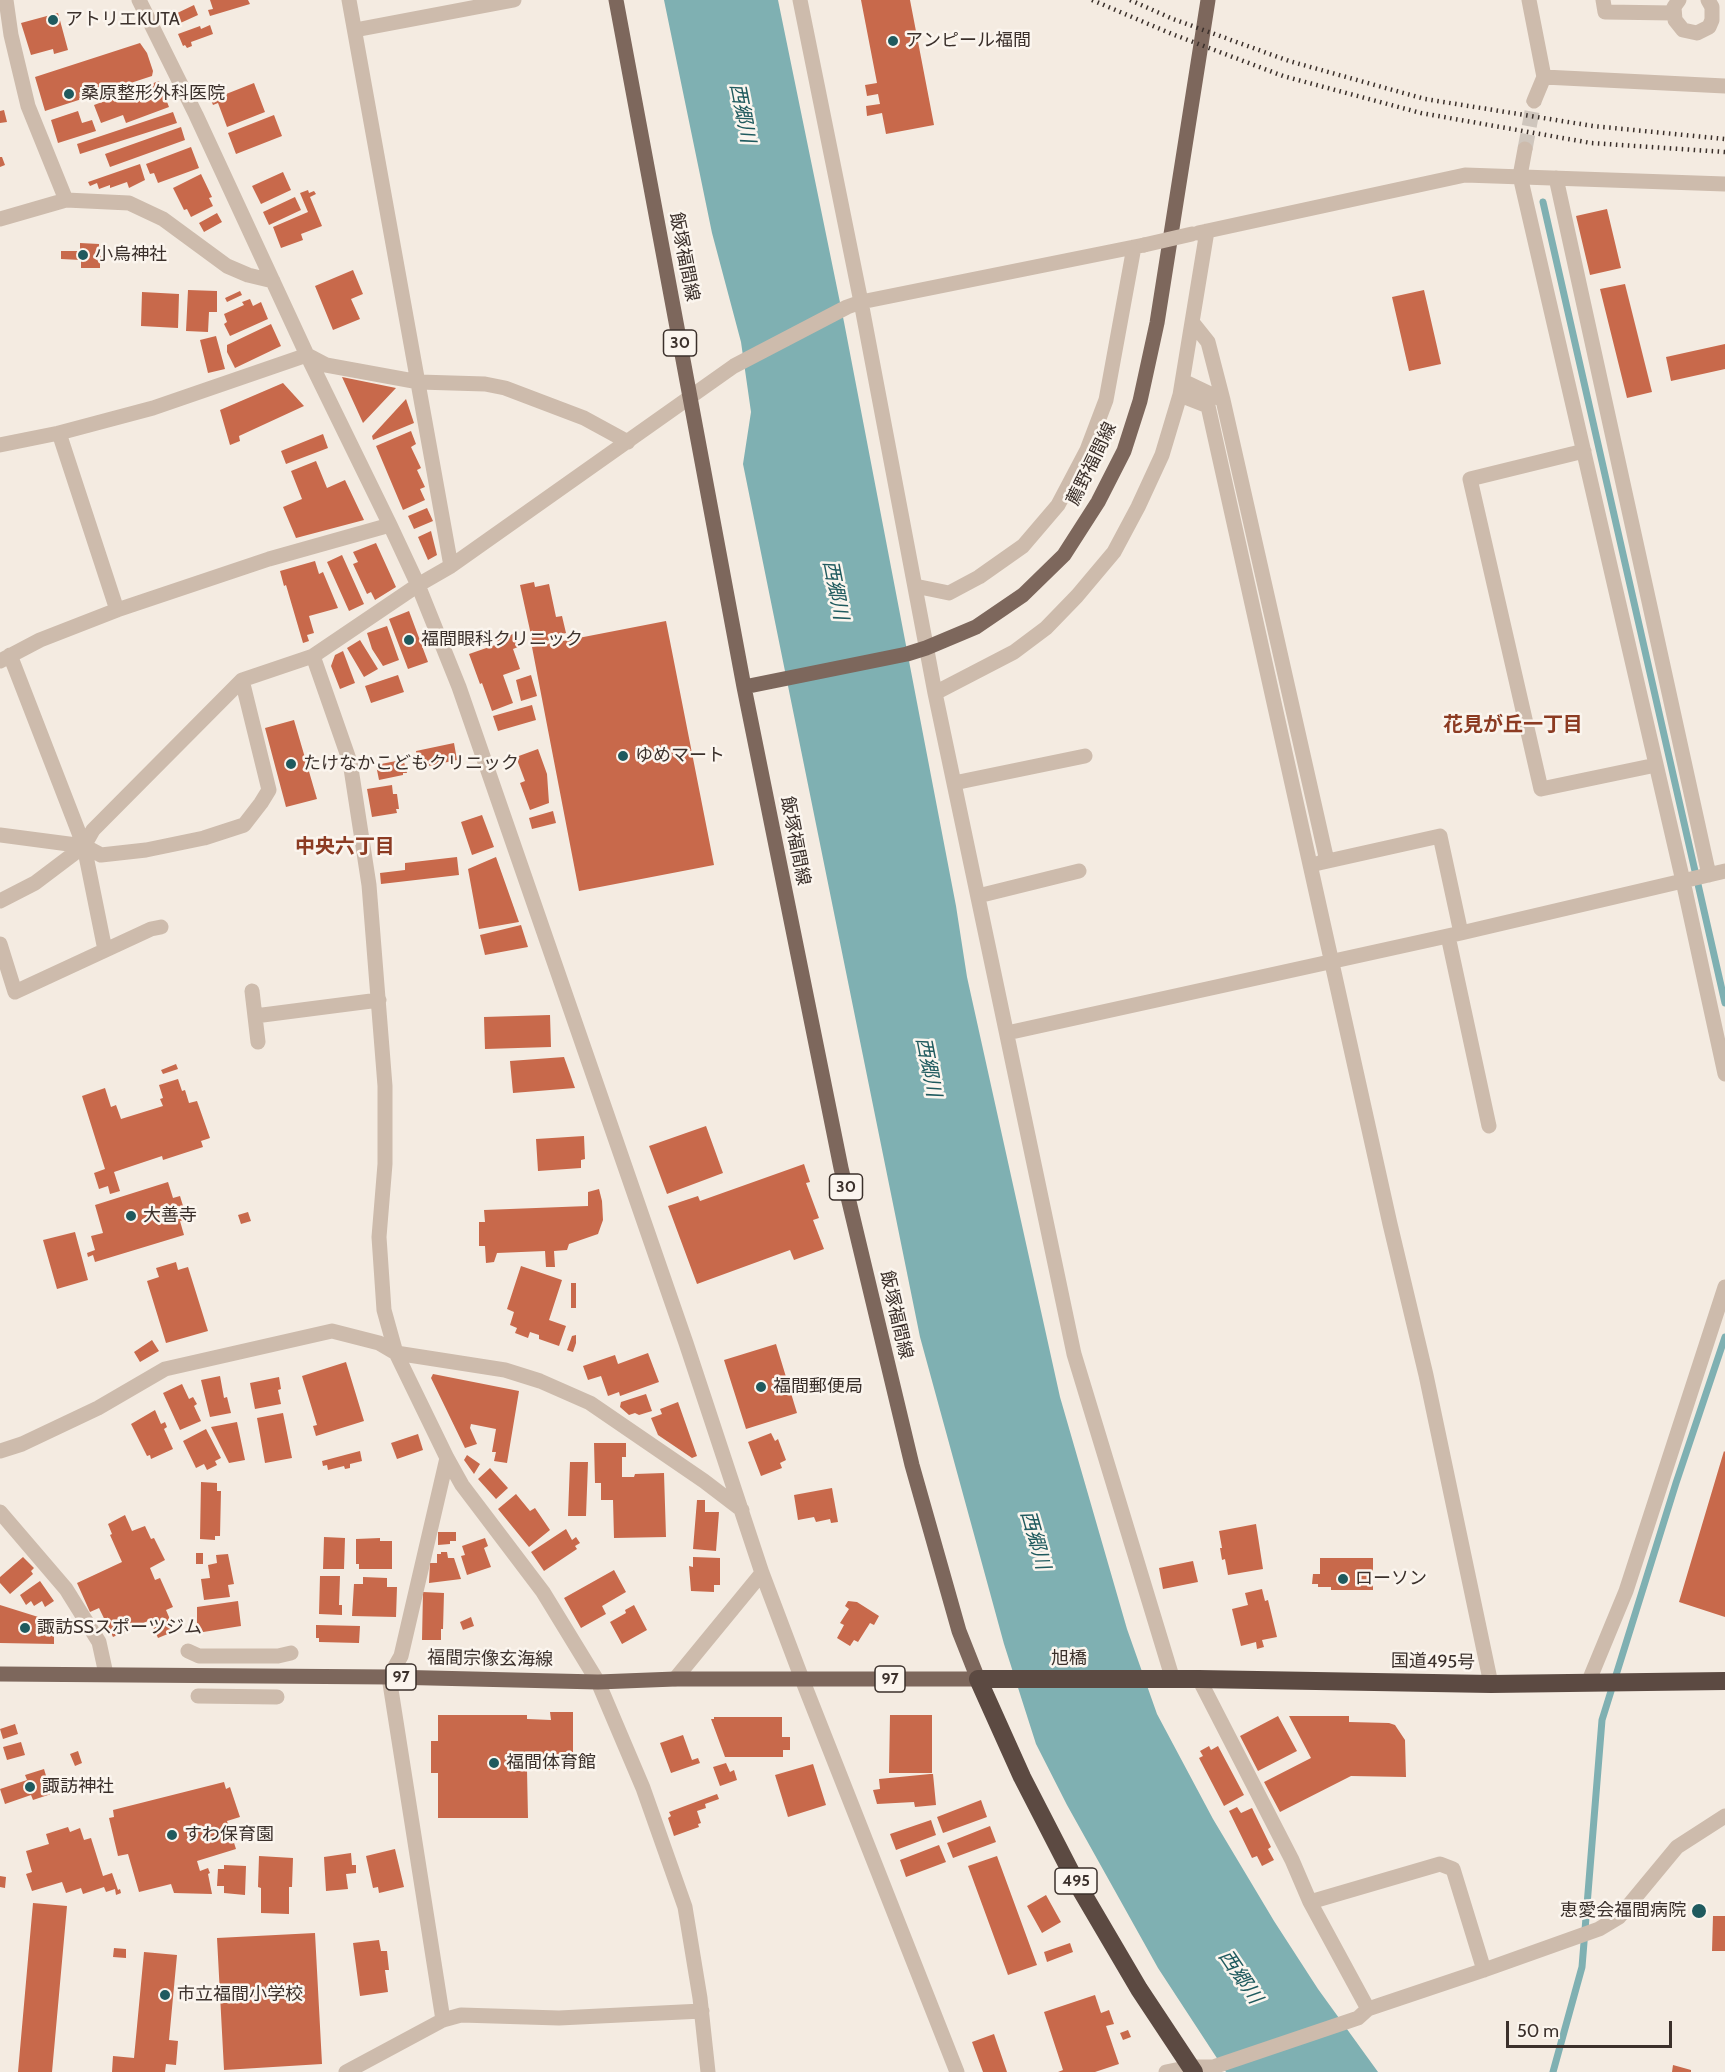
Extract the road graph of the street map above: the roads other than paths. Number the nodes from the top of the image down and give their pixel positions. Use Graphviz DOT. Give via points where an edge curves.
graph roads {
  1 [pos="6,0"];
  2 [pos="140,0"];
  3 [pos="349,0"];
  4 [pos="514,0"];
  5 [pos="616,0"];
  6 [pos="800,0"];
  7 [pos="1208,0"];
  8 [pos="1529,0"];
  9 [pos="1603,0"];
  10 [pos="1676,6"];
  11 [pos="1716,10"];
  12 [pos="355,30"];
  13 [pos="1544,77"];
  14 [pos="1725,86"];
  15 [pos="1534,101"];
  16 [pos="1525,149"];
  17 [pos="1520,176"];
  18 [pos="1556,178"];
  19 [pos="1725,184"];
  20 [pos="66,200"];
  21 [pos="0,219"];
  22 [pos="1208,231"];
  23 [pos="1139,246"];
  24 [pos="273,281"];
  25 [pos="854,305"];
  26 [pos="1192,322"];
  27 [pos="307,355"];
  28 [pos="418,382"];
  29 [pos="1182,388"];
  30 [pos="690,397"];
  31 [pos="1223,400"];
  32 [pos="59,433"];
  33 [pos="628,442"];
  34 [pos="0,446"];
  35 [pos="1584,451"];
  36 [pos="390,525"];
  37 [pos="451,566"];
  38 [pos="418,585"];
  39 [pos="915,586"];
  40 [pos="117,610"];
  41 [pos="927,648"];
  42 [pos="313,656"];
  43 [pos="5,658"];
  44 [pos="242,680"];
  45 [pos="744,687"];
  46 [pos="935,693"];
  47 [pos="1085,756"];
  48 [pos="1656,765"];
  49 [pos="954,783"];
  50 [pos="0,835"];
  51 [pos="84,846"];
  52 [pos="1327,861"];
  53 [pos="1311,865"];
  54 [pos="1725,871"];
  55 [pos="1079,872"];
  56 [pos="1709,875"];
  57 [pos="1683,881"];
  58 [pos="978,896"];
  59 [pos="0,901"];
  60 [pos="161,927"];
  61 [pos="1454,935"];
  62 [pos="0,944"];
  63 [pos="105,951"];
  64 [pos="1332,960"];
  65 [pos="252,991"];
  66 [pos="379,1000"];
  67 [pos="255,1016"];
  68 [pos="1006,1033"];
  69 [pos="258,1042"];
  70 [pos="1725,1074"];
  71 [pos="1489,1126"];
  72 [pos="1725,1287"];
  73 [pos="396,1353"];
  74 [pos="0,1451"];
  75 [pos="447,1458"];
  76 [pos="742,1510"];
  77 [pos="0,1512"];
  78 [pos="762,1573"];
  79 [pos="188,1651"];
  80 [pos="291,1653"];
  81 [pos="239,1656"];
  82 [pos="0,1674"];
  83 [pos="106,1674"];
  84 [pos="389,1677"];
  85 [pos="802,1678"];
  86 [pos="675,1679"];
  87 [pos="978,1679"];
  88 [pos="1199,1679"];
  89 [pos="1141,1680"];
  90 [pos="1173,1680"];
  91 [pos="1725,1681"];
  92 [pos="598,1682"];
  93 [pos="1588,1683"];
  94 [pos="1491,1684"];
  95 [pos="198,1696"];
  96 [pos="239,1697"];
  97 [pos="277,1697"];
  98 [pos="1725,1816"];
  99 [pos="1311,1902"];
  100 [pos="1484,1970"];
  101 [pos="702,2011"];
  102 [pos="1363,2013"];
  103 [pos="443,2020"];
  104 [pos="1192,2069"];
  105 [pos="346,2072"];
  106 [pos="708,2072"];
  107 [pos="957,2072"];
  108 [pos="1166,2072"];
  1 -- 20 [label="street" via="28,106"];
  2 -- 24 [label="street"];
  3 -- 12 [label="street"];
  4 -- 12 [label="street"];
  5 -- 30 [label="main road, 飯塚福間線 / 30"];
  6 -- 25 [label="street"];
  7 -- 41 [label="main road, 薦野福間線" via="1157,323 1140,401 1124,451 1064,555 1023,595 976,627"];
  8 -- 13 [label="street"];
  9 -- 10 [label="street" via="1605,12"];
  10 -- 11 [label="street" via="1675,20 1683,30 1697,33 1709,27"];
  12 -- 28 [label="street"];
  13 -- 14 [label="street"];
  13 -- 15 [label="street"];
  16 -- 17 [label="street"];
  17 -- 18 [label="street"];
  17 -- 22 [label="street" via="1465,175"];
  17 -- 35 [label="street"];
  18 -- 19 [label="street"];
  18 -- 56 [label="street"];
  20 -- 21 [label="street"];
  20 -- 24 [label="street" via="129,203 163,219 227,266"];
  22 -- 23 [label="street, bridge"];
  22 -- 26 [label="street"];
  23 -- 25 [label="street"];
  23 -- 39 [label="street" via="1106,400 1087,450 1058,505 1023,546 979,577 949,593"];
  24 -- 27 [label="street"];
  25 -- 30 [label="street" via="734,366"];
  25 -- 39 [label="street"];
  26 -- 29 [label="street"];
  26 -- 31 [label="street" via="1208,342"];
  27 -- 28 [label="street" via="326,365"];
  27 -- 32 [label="street" via="153,408"];
  27 -- 36 [label="street"];
  28 -- 33 [label="street" via="505,388 584,418"];
  28 -- 37 [label="street"];
  29 -- 31 [label="street"];
  29 -- 46 [label="street" via="1162,454 1114,552 1046,628 1014,652"];
  29 -- 53 [label="street" via="1208,406"];
  30 -- 33 [label="street"];
  30 -- 45 [label="main road, 飯塚福間線 / 30"];
  31 -- 52 [label="street"];
  32 -- 34 [label="street"];
  32 -- 40 [label="street"];
  33 -- 37 [label="street"];
  35 -- 48 [label="street"];
  35 -- 48 [label="street" via="1470,479 1541,789"];
  36 -- 38 [label="street"];
  36 -- 40 [label="street" via="269,559"];
  37 -- 38 [label="street"];
  38 -- 42 [label="street"];
  38 -- 76 [label="street" via="467,710"];
  39 -- 41 [label="street"];
  40 -- 43 [label="street"];
  41 -- 45 [label="main road, 薦野福間線"];
  41 -- 46 [label="street"];
  42 -- 44 [label="street"];
  42 -- 66 [label="street" via="350,762 369,885"];
  43 -- 51 [label="street"];
  44 -- 51 [label="street" via="93,830"];
  44 -- 51 [label="street" via="269,790 244,825 146,850 102,855"];
  45 -- 87 [label="main road, 飯塚福間線 / 30" via="841,1168 912,1465 959,1631"];
  46 -- 49 [label="street"];
  47 -- 49 [label="street"];
  48 -- 57 [label="street"];
  49 -- 58 [label="street"];
  50 -- 51 [label="street"];
  51 -- 59 [label="street" via="35,883"];
  51 -- 63 [label="street"];
  52 -- 53 [label="street"];
  52 -- 61 [label="street" via="1440,836"];
  53 -- 64 [label="street"];
  54 -- 56 [label="street"];
  55 -- 58 [label="street"];
  56 -- 57 [label="street"];
  57 -- 61 [label="street"];
  57 -- 70 [label="street"];
  58 -- 68 [label="street"];
  60 -- 63 [label="street"];
  61 -- 64 [label="street"];
  61 -- 71 [label="street"];
  62 -- 63 [label="street" via="15,992"];
  64 -- 68 [label="street"];
  64 -- 94 [label="street"];
  65 -- 67 [label="street"];
  66 -- 67 [label="street"];
  66 -- 73 [label="street" via="385,1153 379,1237 384,1310"];
  67 -- 69 [label="street"];
  68 -- 90 [label="street" via="1074,1354"];
  72 -- 93 [label="street" via="1626,1591"];
  73 -- 74 [label="street" via="379,1343 332,1331 165,1369 98,1407"];
  73 -- 75 [label="street"];
  73 -- 76 [label="street" via="505,1370 590,1403"];
  75 -- 84 [label="street" via="401,1656"];
  75 -- 92 [label="street" via="462,1485 543,1592"];
  76 -- 78 [label="street"];
  77 -- 83 [label="street" via="66,1589 99,1642"];
  78 -- 85 [label="street"];
  78 -- 86 [label="street"];
  79 -- 81 [label="street" via="199,1656"];
  80 -- 81 [label="street"];
  81 -- 96 [label="street"];
  82 -- 83 [label="main road, 福間宗像玄海線 / 97"];
  83 -- 84 [label="main road, 福間宗像玄海線 / 97"];
  84 -- 92 [label="main road, 福間宗像玄海線 / 97"];
  84 -- 103 [label="street"];
  85 -- 86 [label="main road, 福間宗像玄海線 / 97"];
  85 -- 87 [label="main road, 福間宗像玄海線 / 97"];
  85 -- 107 [label="street"];
  86 -- 92 [label="main road, 福間宗像玄海線 / 97"];
  87 -- 89 [label="highway, 旭橋"];
  87 -- 104 [label="highway, 495" via="1075,1880"];
  88 -- 90 [label="highway, 国道495号"];
  88 -- 94 [label="highway, 国道495号"];
  88 -- 99 [label="street"];
  89 -- 90 [label="highway, 国道495号"];
  91 -- 93 [label="highway, 国道495号"];
  92 -- 101 [label="street" via="643,1788 685,1907"];
  93 -- 94 [label="highway, 国道495号"];
  95 -- 96 [label="street"];
  96 -- 97 [label="street"];
  98 -- 100 [label="street" via="1677,1847 1619,1917 1599,1929"];
  99 -- 100 [label="street" via="1440,1864 1453,1869"];
  99 -- 102 [label="street"];
  100 -- 102 [label="street"];
  101 -- 103 [label="street" via="559,2018 461,2014"];
  101 -- 106 [label="street"];
  102 -- 104 [label="street" via="1213,2067"];
  103 -- 105 [label="street"];
  104 -- 108 [label="street"];
}
